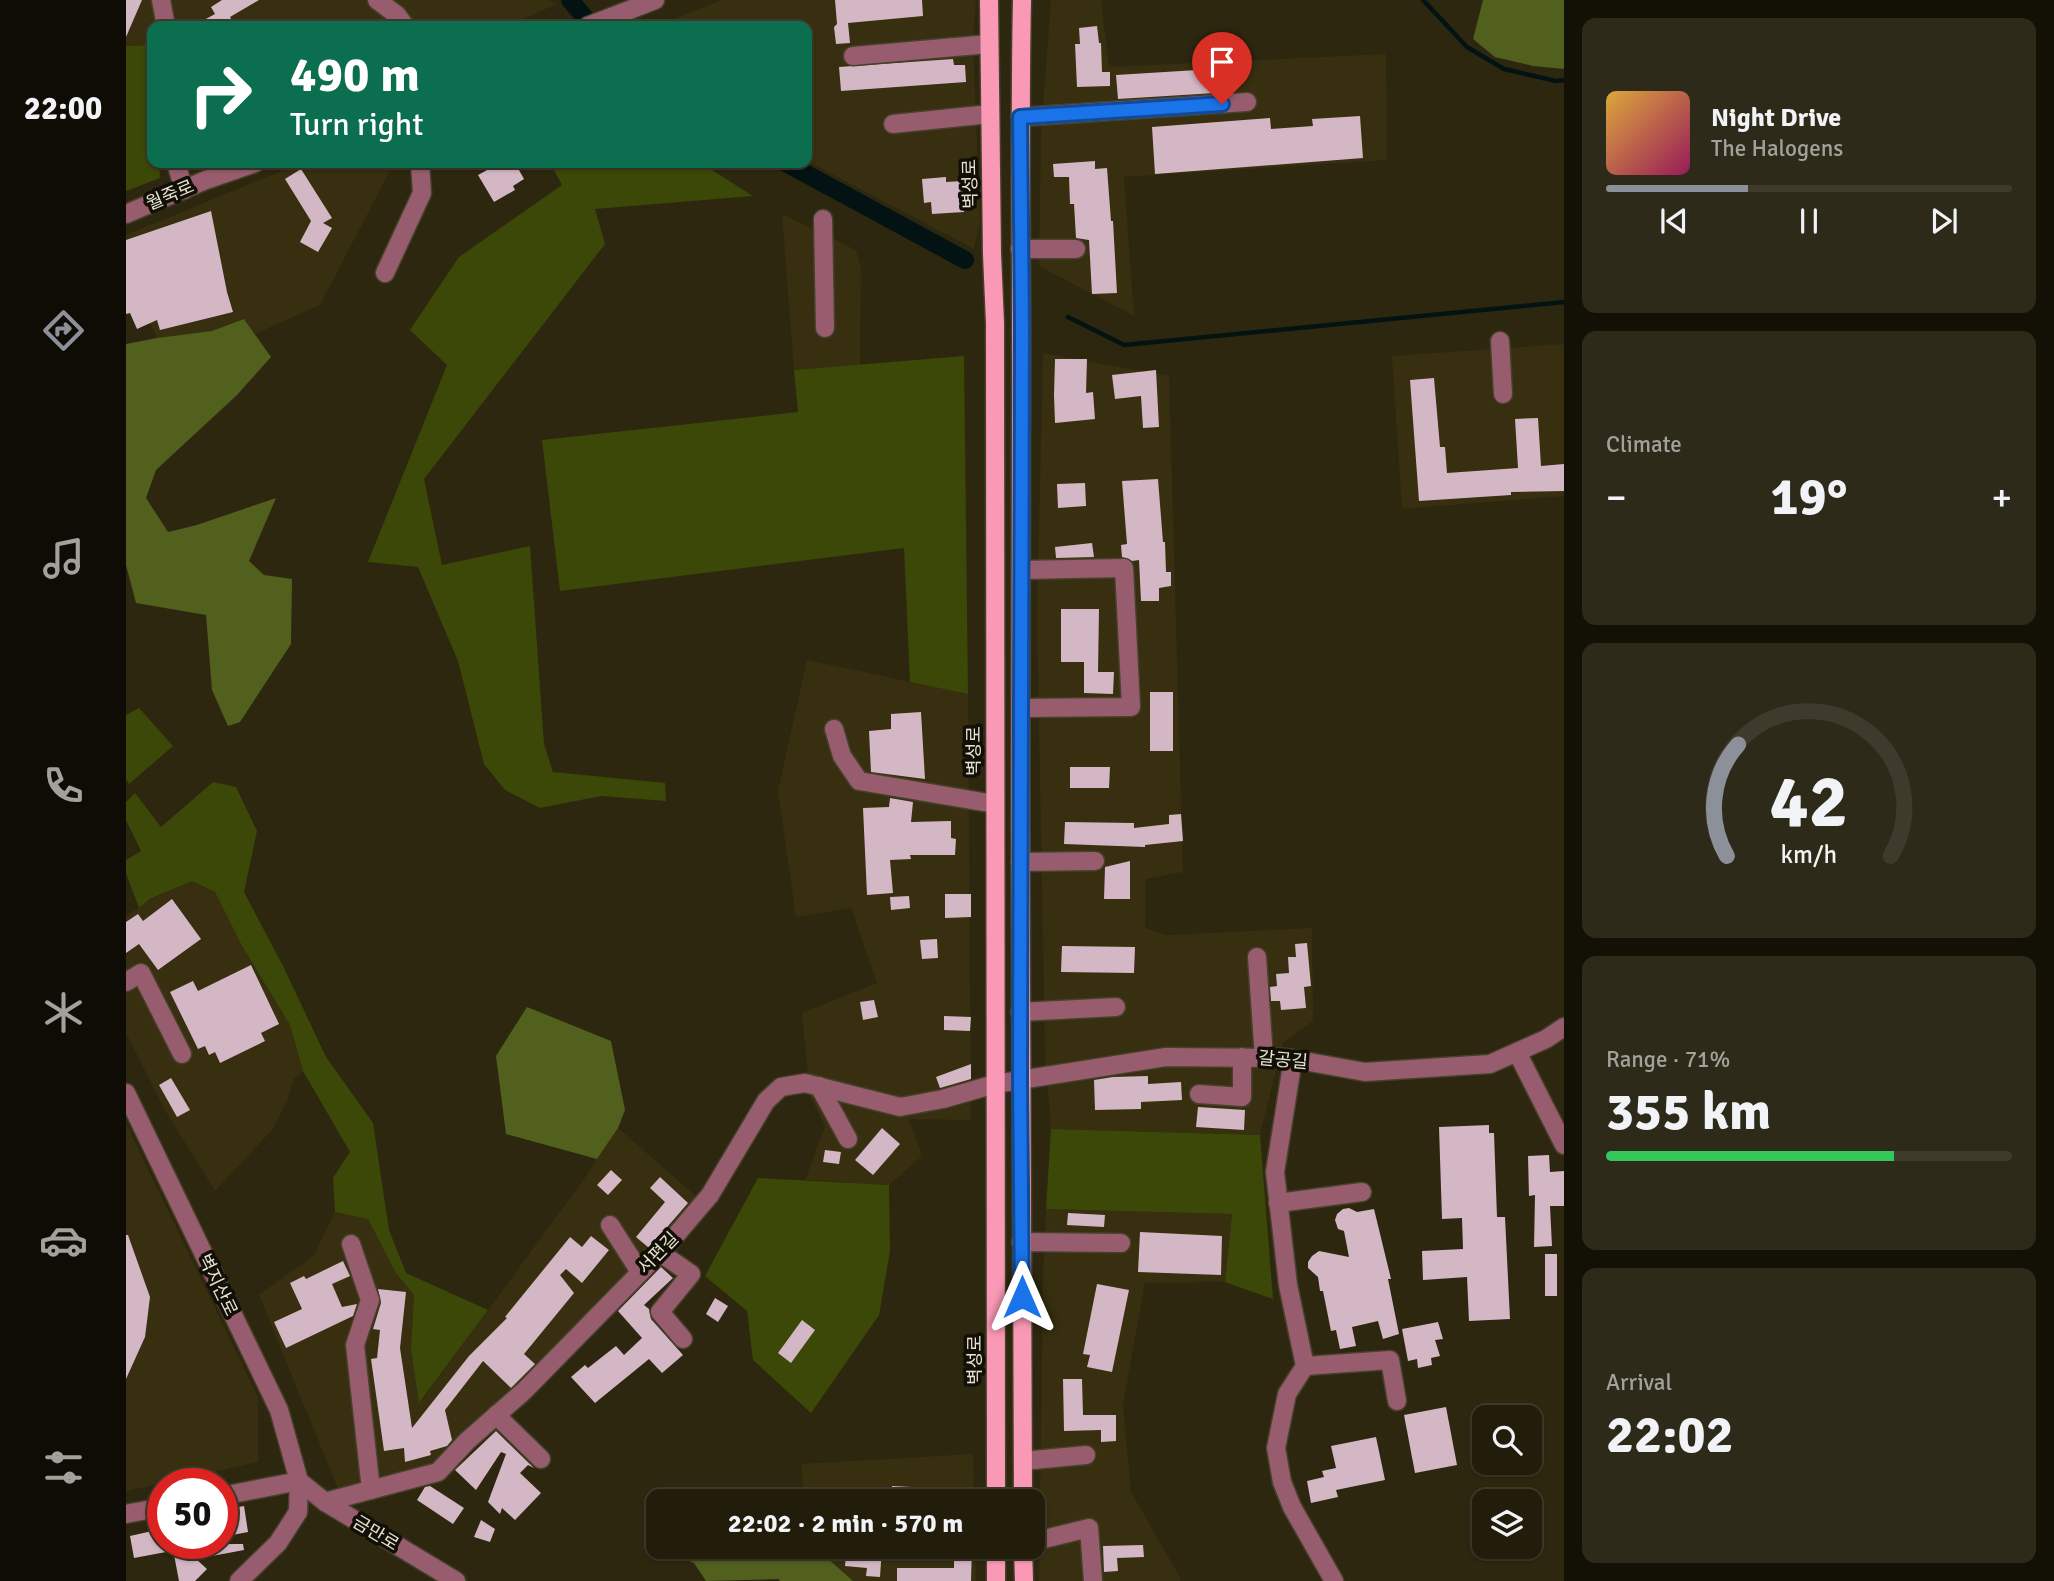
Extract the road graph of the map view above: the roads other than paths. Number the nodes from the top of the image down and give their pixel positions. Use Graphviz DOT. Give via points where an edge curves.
graph roads {
  1 [pos="161,0"];
  2 [pos="377,0"];
  3 [pos="655,0"];
  4 [pos="989,0"];
  5 [pos="1022,0"];
  6 [pos="165,21"];
  7 [pos="401,21"];
  8 [pos="601,21"];
  9 [pos="989,44"];
  10 [pos="853,56"];
  11 [pos="1247,102"];
  12 [pos="990,114"];
  13 [pos="1020,117"];
  14 [pos="893,124"];
  15 [pos="177,168"];
  16 [pos="242,168"];
  17 [pos="420,168"];
  18 [pos="184,190"];
  19 [pos="126,214"];
  20 [pos="823,219"];
  21 [pos="1020,249"];
  22 [pos="1076,249"];
  23 [pos="385,273"];
  24 [pos="825,328"];
  25 [pos="1500,341"];
  26 [pos="1503,394"];
  27 [pos="1021,570"];
  28 [pos="1021,708"];
  29 [pos="834,729"];
  30 [pos="995,804"];
  31 [pos="1095,860"];
  32 [pos="1020,862"];
  33 [pos="1257,957"];
  34 [pos="126,982"];
  35 [pos="1116,1007"];
  36 [pos="1020,1012"];
  37 [pos="1564,1027"];
  38 [pos="1517,1052"];
  39 [pos="182,1054"];
  40 [pos="1242,1057"];
  41 [pos="1264,1058"];
  42 [pos="1293,1059"];
  43 [pos="1020,1080"];
  44 [pos="995,1084"];
  45 [pos="819,1086"];
  46 [pos="126,1093"];
  47 [pos="1199,1094"];
  48 [pos="848,1139"];
  49 [pos="1564,1145"];
  50 [pos="1362,1192"];
  51 [pos="1278,1203"];
  52 [pos="610,1225"];
  53 [pos="1021,1242"];
  54 [pos="1121,1243"];
  55 [pos="351,1244"];
  56 [pos="659,1252"];
  57 [pos="640,1272"];
  58 [pos="683,1339"];
  59 [pos="1305,1366"];
  60 [pos="1397,1401"];
  61 [pos="496,1415"];
  62 [pos="1086,1455"];
  63 [pos="541,1459"];
  64 [pos="1023,1461"];
  65 [pos="299,1481"];
  66 [pos="996,1489"];
  67 [pos="1023,1489"];
  68 [pos="371,1490"];
  69 [pos="238,1493"];
  70 [pos="325,1502"];
  71 [pos="147,1510"];
  72 [pos="126,1514"];
  73 [pos="1045,1539"];
  74 [pos="996,1559"];
  75 [pos="1023,1559"];
  76 [pos="239,1581"];
  77 [pos="456,1581"];
  78 [pos="996,1581"];
  79 [pos="1024,1581"];
  80 [pos="1093,1581"];
  81 [pos="1334,1581"];
  1 -- 6 [label="street"];
  2 -- 7 [label="street"];
  3 -- 8 [label="street"];
  4 -- 9 [label="main road, 벽성로"];
  5 -- 13 [label="main road"];
  9 -- 10 [label="street"];
  9 -- 12 [label="main road, 벽성로"];
  11 -- 13 [label="street"];
  12 -- 14 [label="street"];
  12 -- 30 [label="main road, 벽성로"];
  13 -- 21 [label="main road"];
  15 -- 18 [label="street"];
  16 -- 18 [label="street, 월죽로"];
  17 -- 23 [label="street" via="422,193"];
  18 -- 19 [label="street, 월죽로"];
  20 -- 24 [label="street"];
  21 -- 22 [label="street"];
  21 -- 27 [label="main road"];
  25 -- 26 [label="street"];
  27 -- 28 [label="main road"];
  27 -- 28 [label="street" via="1124,568 1131,707"];
  28 -- 32 [label="main road"];
  29 -- 30 [label="street" via="842,756 859,781"];
  30 -- 44 [label="main road, 벽성로"];
  31 -- 32 [label="street"];
  32 -- 36 [label="main road"];
  33 -- 41 [label="street"];
  34 -- 39 [label="street" via="141,973"];
  35 -- 36 [label="street"];
  36 -- 43 [label="main road"];
  37 -- 38 [label="street, 갈공길"];
  38 -- 42 [label="street, 갈공길" via="1490,1064 1365,1072"];
  38 -- 49 [label="street"];
  40 -- 41 [label="street, 갈공길"];
  40 -- 43 [label="street, 갈공길" via="1167,1057"];
  40 -- 47 [label="street" via="1242,1097"];
  41 -- 42 [label="street, 갈공길"];
  42 -- 51 [label="street" via="1275,1172"];
  43 -- 44 [label="street, 갈공길"];
  43 -- 53 [label="main road"];
  44 -- 45 [label="street, 서편길" via="900,1107"];
  44 -- 66 [label="main road, 벽성로"];
  45 -- 48 [label="street"];
  45 -- 56 [label="street, 서편길" via="781,1087 765,1101 710,1195"];
  46 -- 65 [label="street, 벽지산로" via="279,1410"];
  50 -- 51 [label="street"];
  51 -- 59 [label="street" via="1288,1285"];
  52 -- 57 [label="street"];
  53 -- 54 [label="street"];
  53 -- 64 [label="main road"];
  55 -- 68 [label="street" via="370,1300 355,1345"];
  56 -- 57 [label="street, 서편길"];
  56 -- 58 [label="street" via="691,1274 660,1312"];
  57 -- 61 [label="street, 서편길"];
  59 -- 60 [label="street" via="1390,1360"];
  59 -- 81 [label="street" via="1287,1394 1276,1448 1292,1507"];
  61 -- 63 [label="street"];
  61 -- 68 [label="street, 서편길" via="438,1472"];
  62 -- 64 [label="street"];
  64 -- 67 [label="main road"];
  65 -- 69 [label="street"];
  65 -- 70 [label="street, 금만로"];
  65 -- 76 [label="street" via="298,1512 278,1543"];
  68 -- 70 [label="street, 서편길"];
  70 -- 77 [label="street, 금만로"];
  71 -- 72 [label="street"];
  73 -- 80 [label="street" via="1089,1528"];
  74 -- 78 [label="main road"];
  75 -- 79 [label="main road"];
}
